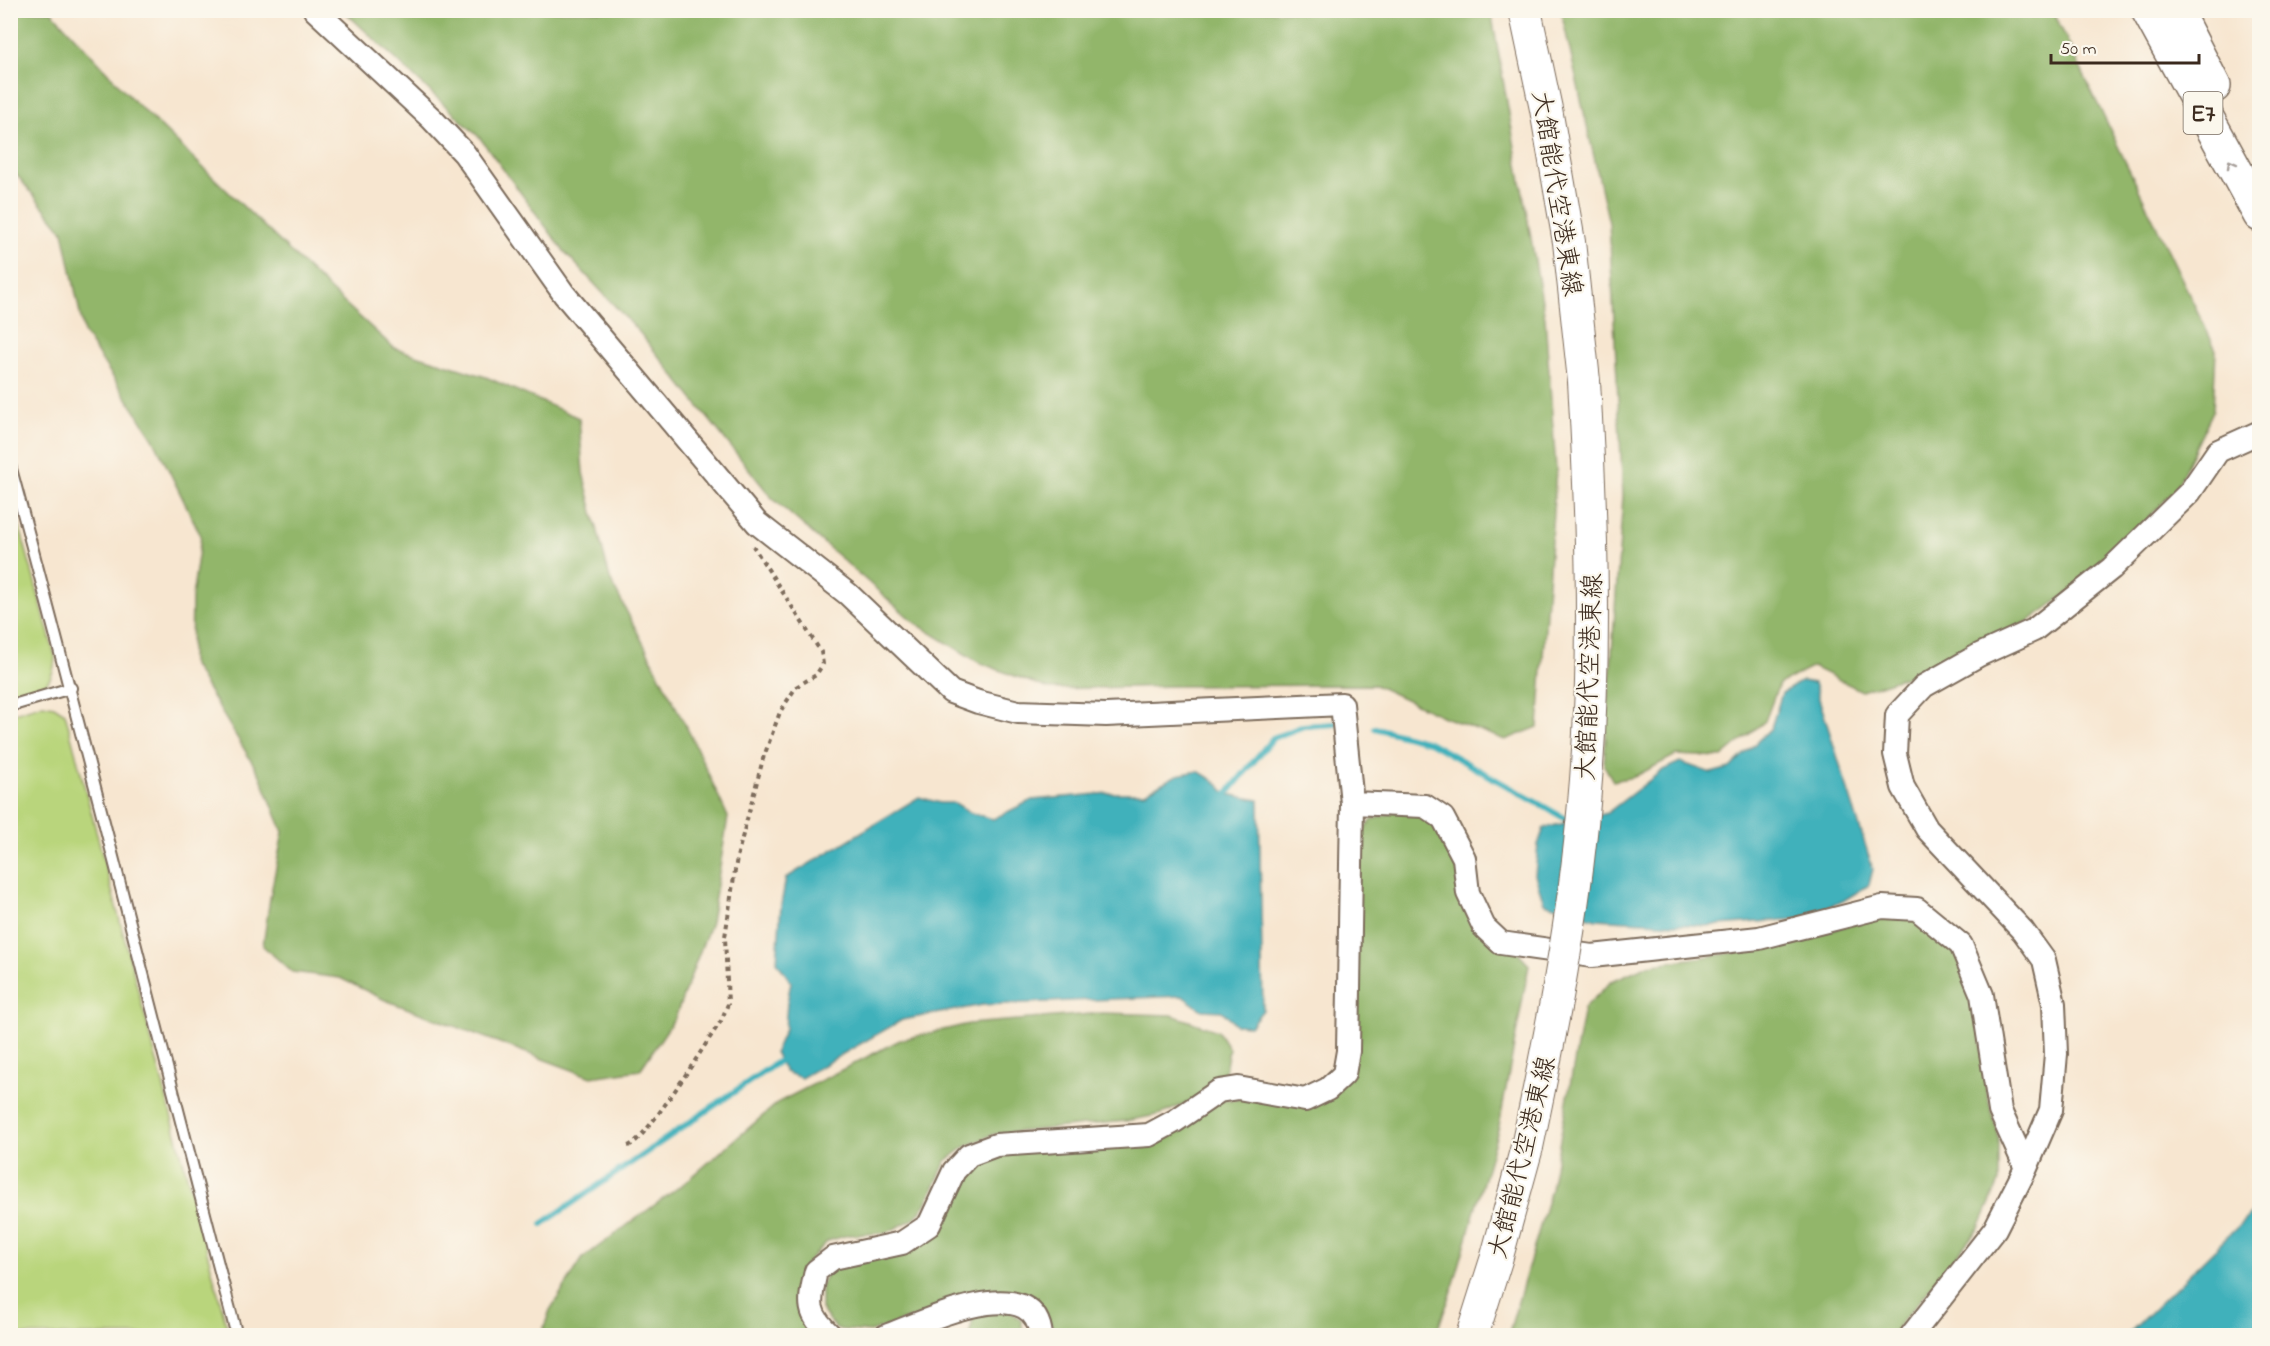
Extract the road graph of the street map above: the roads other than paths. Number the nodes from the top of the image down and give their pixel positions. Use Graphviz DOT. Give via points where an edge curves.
graph roads {
  1 [pos="315,10"];
  2 [pos="1525,10"];
  3 [pos="2148,10"];
  4 [pos="2175,10"];
  5 [pos="2259,170"];
  6 [pos="2259,215"];
  7 [pos="2259,432"];
  8 [pos="10,465"];
  9 [pos="71,688"];
  10 [pos="10,706"];
  11 [pos="1352,803"];
  12 [pos="2026,1168"];
  13 [pos="237,1335"];
  14 [pos="831,1335"];
  15 [pos="886,1335"];
  16 [pos="1041,1335"];
  17 [pos="1472,1335"];
  18 [pos="1911,1335"];
  1 -- 11 [label="street" via="464,153 564,294 757,524 848,594 951,692 1018,712 1106,715 1342,704"];
  2 -- 17 [label="main road, 大館能代空港東線, bridge" via="1569,242 1584,381 1592,520 1592,659 1584,801 1570,928 1527,1147"];
  6 -- 3 [label="highway, E7, one-way"];
  4 -- 5 [label="highway, E7"];
  7 -- 12 [label="street" via="2218,451 2190,492 2112,568 2034,630 1978,655 1924,686 1898,715 1895,754 1903,787 1927,829 2023,931 2044,960 2054,1004 2056,1054 2051,1110"];
  8 -- 9 [label="lane"];
  9 -- 10 [label="lane"];
  9 -- 13 [label="lane"];
  11 -- 12 [label="street" via="1425,806 1443,818 1464,858 1468,893 1484,927 1501,943 1592,956 1759,938 1882,907 1917,909 1961,945 1982,995 2000,1111"];
  11 -- 14 [label="street" via="1348,1051 1344,1074 1328,1089 1305,1100 1238,1088 1219,1090 1149,1135 996,1145 969,1155 954,1171 929,1225 902,1243 832,1258 816,1271 810,1298 815,1321"];
  12 -- 18 [label="street" via="1995,1229"];
  15 -- 16 [label="street" via="976,1304 998,1301 1022,1304 1040,1323"];
}
